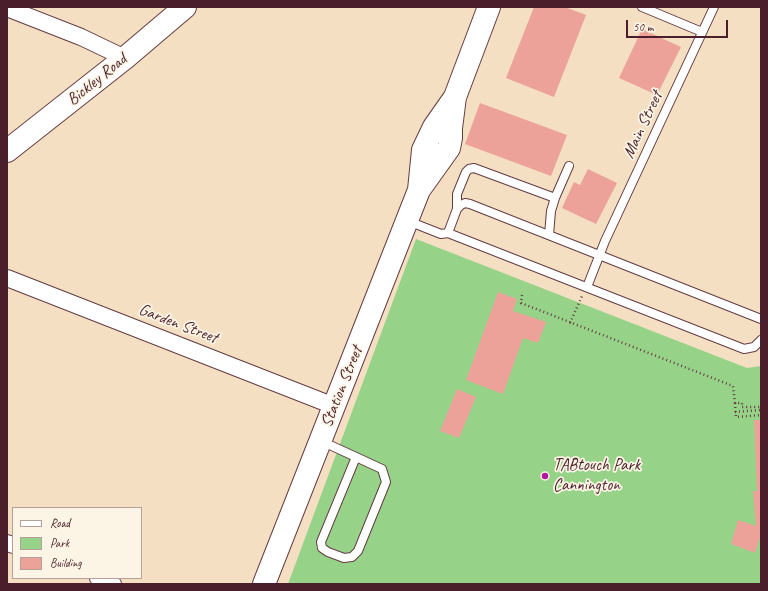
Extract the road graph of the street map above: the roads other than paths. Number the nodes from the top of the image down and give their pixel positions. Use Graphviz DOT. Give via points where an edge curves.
graph roads {
  1 [pos="185,7"];
  2 [pos="489,7"];
  3 [pos="642,7"];
  4 [pos="714,7"];
  5 [pos="7,8"];
  6 [pos="702,32"];
  7 [pos="125,58"];
  8 [pos="7,152"];
  9 [pos="569,166"];
  10 [pos="556,198"];
  11 [pos="457,209"];
  12 [pos="407,221"];
  13 [pos="448,233"];
  14 [pos="549,235"];
  15 [pos="600,256"];
  16 [pos="7,278"];
  17 [pos="587,288"];
  18 [pos="761,319"];
  19 [pos="761,340"];
  20 [pos="757,347"];
  21 [pos="334,406"];
  22 [pos="320,441"];
  23 [pos="356,457"];
  24 [pos="100,579"];
  25 [pos="113,584"];
  26 [pos="264,584"];
  1 -- 7 [label="street, Bickley Road"];
  2 -- 12 [label="street, Station Street" via="455,97 449,148 419,190"];
  3 -- 6 [label="lane"];
  4 -- 6 [label="lane, Main Street"];
  5 -- 7 [label="street" via="81,37"];
  6 -- 15 [label="lane, Main Street"];
  7 -- 8 [label="street, Bickley Road"];
  9 -- 10 [label="lane"];
  10 -- 11 [label="lane" via="474,168 466,172 457,194"];
  10 -- 14 [label="lane" via="551,211"];
  11 -- 13 [label="lane"];
  11 -- 14 [label="lane" via="466,203 470,204"];
  12 -- 13 [label="lane" via="441,234"];
  12 -- 21 [label="street, Station Street"];
  13 -- 17 [label="lane"];
  14 -- 15 [label="lane"];
  15 -- 17 [label="lane, Main Street"];
  15 -- 18 [label="lane"];
  16 -- 21 [label="street, Garden Street"];
  17 -- 20 [label="lane" via="744,349"];
  19 -- 20 [label="lane"];
  21 -- 22 [label="street, Station Street"];
  22 -- 23 [label="lane"];
  22 -- 26 [label="street, Station Street"];
  23 -- 23 [label="lane" via="382,469 386,482 358,551 352,557 344,558 322,548 321,542"];
  24 -- 25 [label="street"];
}
